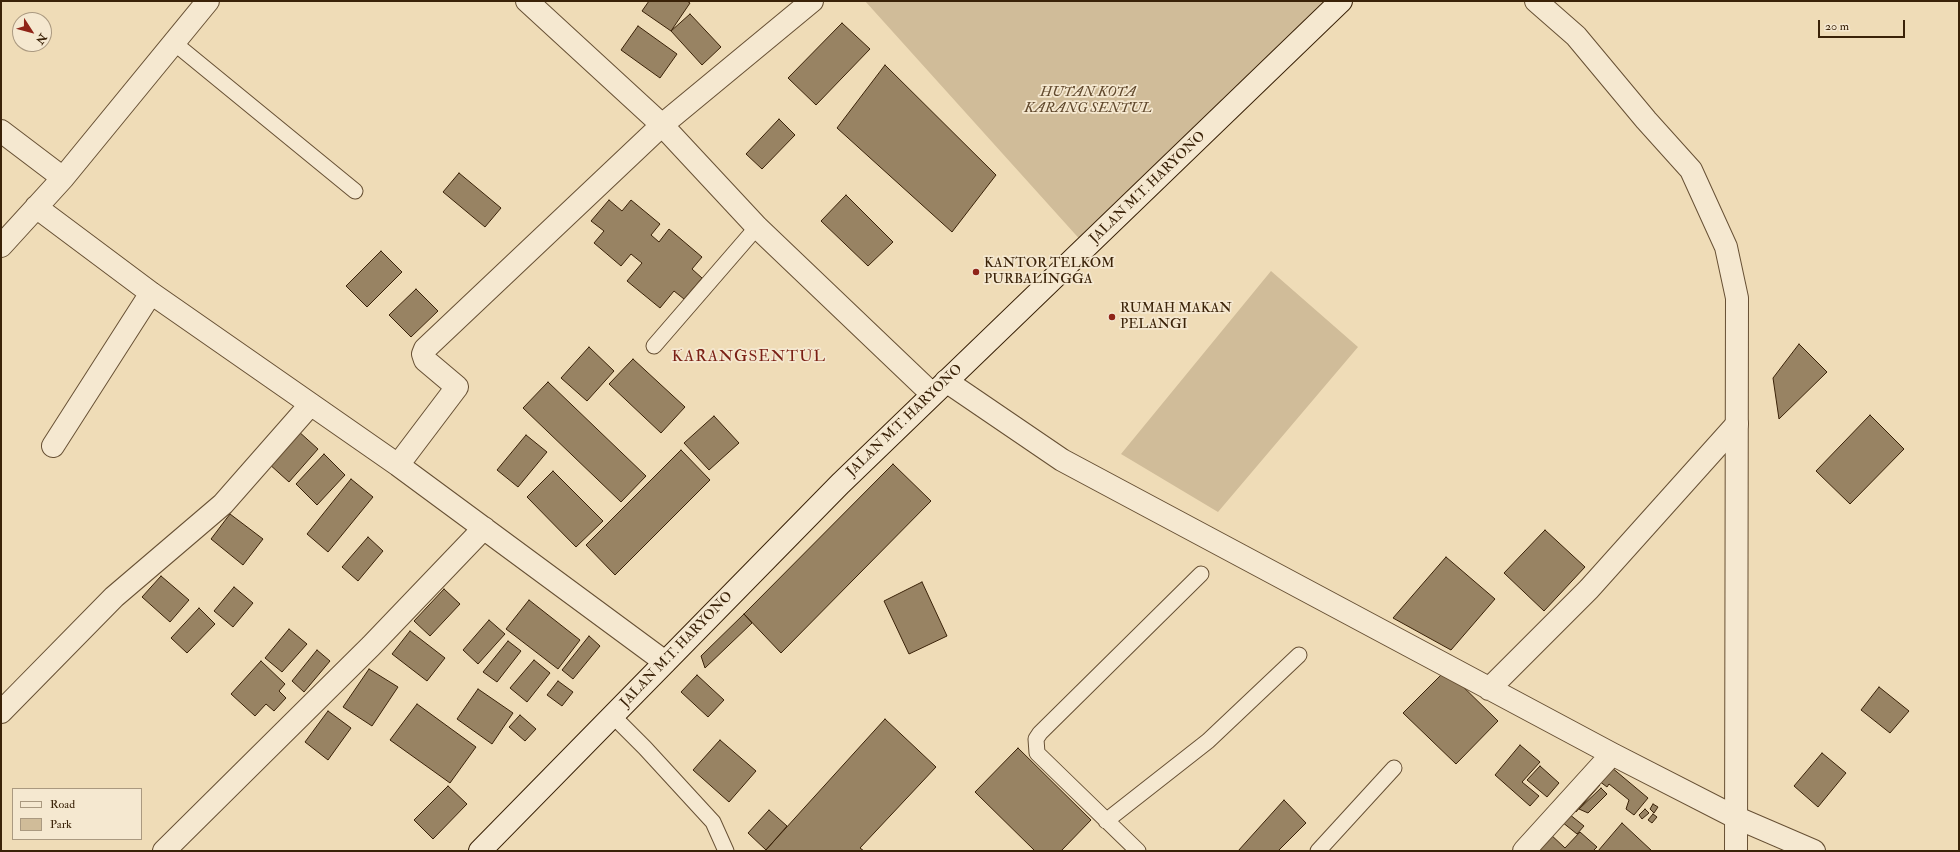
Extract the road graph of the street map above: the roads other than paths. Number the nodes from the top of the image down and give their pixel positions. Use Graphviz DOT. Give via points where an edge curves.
graph roads {
  1 [pos="208,1"];
  2 [pos="527,1"];
  3 [pos="812,1"];
  4 [pos="1341,1"];
  5 [pos="1536,1"];
  6 [pos="173,42"];
  7 [pos="662,125"];
  8 [pos="1,131"];
  9 [pos="63,178"];
  10 [pos="355,191"];
  11 [pos="36,207"];
  12 [pos="758,227"];
  13 [pos="1,246"];
  14 [pos="151,293"];
  15 [pos="654,346"];
  16 [pos="939,388"];
  17 [pos="310,405"];
  18 [pos="1737,424"];
  19 [pos="53,446"];
  20 [pos="398,465"];
  21 [pos="484,528"];
  22 [pos="1201,574"];
  23 [pos="1299,655"];
  24 [pos="665,662"];
  25 [pos="1489,689"];
  26 [pos="1,712"];
  27 [pos="614,717"];
  28 [pos="1612,754"];
  29 [pos="1394,768"];
  30 [pos="1735,817"];
  31 [pos="1106,821"];
  32 [pos="164,851"];
  33 [pos="480,851"];
  34 [pos="726,851"];
  35 [pos="1138,851"];
  36 [pos="1318,851"];
  37 [pos="1524,851"];
  38 [pos="1736,851"];
  39 [pos="1814,851"];
  1 -- 6 [label="street"];
  2 -- 7 [label="street"];
  3 -- 7 [label="street"];
  4 -- 16 [label="street, JALAN M.T. HARYONO"];
  5 -- 18 [label="street" via="1576,36 1691,170 1726,247 1737,298"];
  6 -- 9 [label="street"];
  6 -- 10 [label="lane"];
  7 -- 12 [label="street"];
  7 -- 20 [label="street" via="425,349 424,360 458,387"];
  8 -- 9 [label="street"];
  9 -- 11 [label="street"];
  11 -- 13 [label="street"];
  11 -- 14 [label="street"];
  12 -- 15 [label="lane"];
  12 -- 16 [label="street"];
  14 -- 17 [label="street"];
  14 -- 19 [label="street"];
  16 -- 24 [label="street, JALAN M.T. HARYONO"];
  16 -- 25 [label="street" via="1062,460"];
  17 -- 20 [label="street"];
  17 -- 26 [label="street" via="223,504 114,597"];
  18 -- 25 [label="street" via="1589,589"];
  18 -- 30 [label="street"];
  20 -- 21 [label="street"];
  21 -- 24 [label="street"];
  21 -- 32 [label="street" via="371,646"];
  22 -- 31 [label="lane" via="1040,733 1036,740 1037,753"];
  23 -- 31 [label="lane" via="1208,741"];
  24 -- 27 [label="street, JALAN M.T. HARYONO"];
  25 -- 28 [label="street"];
  27 -- 33 [label="street, JALAN M.T. HARYONO"];
  27 -- 34 [label="lane" via="646,748 713,822"];
  28 -- 30 [label="street"];
  28 -- 37 [label="street"];
  29 -- 36 [label="lane"];
  30 -- 38 [label="street"];
  30 -- 39 [label="street"];
  31 -- 35 [label="lane"];
}
